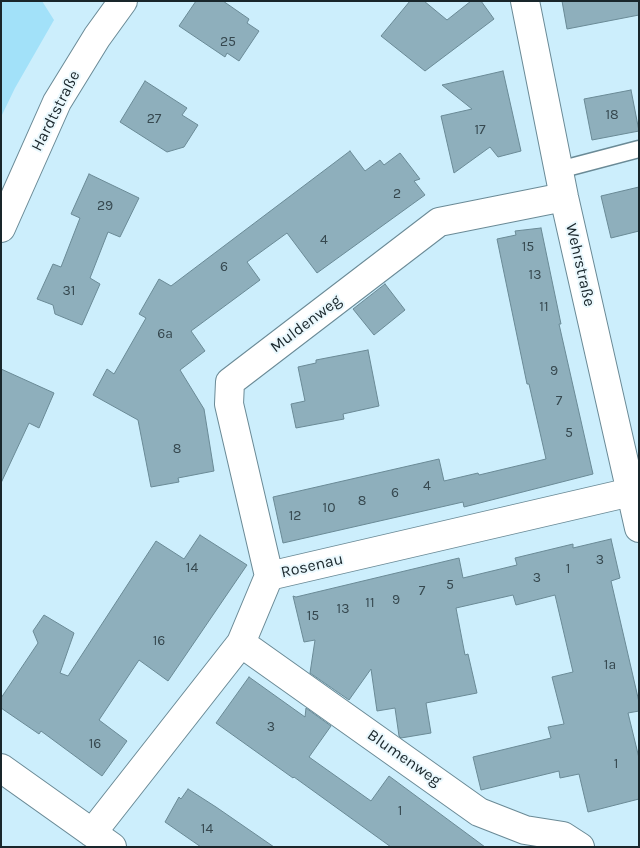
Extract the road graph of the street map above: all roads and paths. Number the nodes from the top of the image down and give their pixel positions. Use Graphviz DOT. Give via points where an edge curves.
graph roads {
  1 [pos="123,1"];
  2 [pos="525,1"];
  3 [pos="639,149"];
  4 [pos="559,170"];
  5 [pos="564,197"];
  6 [pos="1,228"];
  7 [pos="631,492"];
  8 [pos="639,528"];
  9 [pos="269,576"];
  10 [pos="241,643"];
  11 [pos="1,768"];
  12 [pos="102,840"];
  13 [pos="580,847"];
  1 -- 6 [label="street, Hardtstraße" via="57,102"];
  2 -- 4 [label="street, Wehrstraße"];
  3 -- 4 [label="lane"];
  4 -- 5 [label="street, Wehrstraße"];
  5 -- 7 [label="street, Wehrstraße"];
  5 -- 9 [label="street, Muldenweg" via="439,222 230,382 230,404"];
  7 -- 8 [label="street, Wehrstraße"];
  7 -- 9 [label="street, Rosenau"];
  9 -- 10 [label="street, Rosenau"];
  10 -- 12 [label="street, Rosenau"];
  10 -- 13 [label="street, Blumenweg" via="479,812 525,830 563,836"];
  11 -- 12 [label="street"];
}
